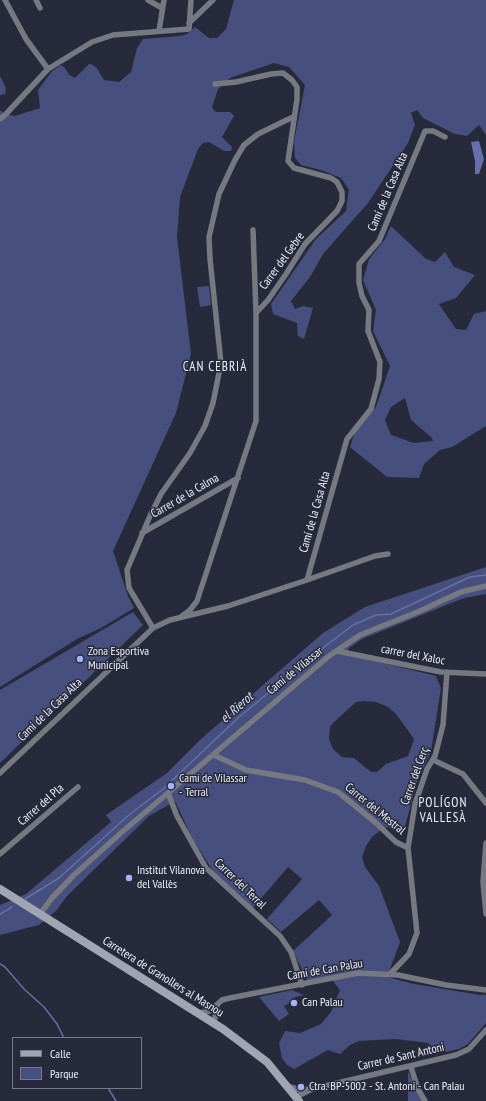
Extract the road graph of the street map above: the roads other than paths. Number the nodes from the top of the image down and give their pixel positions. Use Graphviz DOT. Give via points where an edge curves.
graph roads {
  1 [pos="5,0"];
  2 [pos="36,0"];
  3 [pos="148,0"];
  4 [pos="164,0"];
  5 [pos="191,0"];
  6 [pos="213,0"];
  7 [pos="40,8"];
  8 [pos="162,8"];
  9 [pos="189,26"];
  10 [pos="159,31"];
  11 [pos="48,69"];
  12 [pos="215,84"];
  13 [pos="293,117"];
  14 [pos="0,119"];
  15 [pos="445,136"];
  16 [pos="253,230"];
  17 [pos="256,312"];
  18 [pos="238,478"];
  19 [pos="142,534"];
  20 [pos="388,554"];
  21 [pos="307,580"];
  22 [pos="486,586"];
  23 [pos="180,618"];
  24 [pos="153,628"];
  25 [pos="337,651"];
  26 [pos="447,672"];
  27 [pos="486,674"];
  28 [pos="214,755"];
  29 [pos="433,760"];
  30 [pos="0,773"];
  31 [pos="78,787"];
  32 [pos="168,793"];
  33 [pos="486,803"];
  34 [pos="486,843"];
  35 [pos="408,848"];
  36 [pos="0,854"];
  37 [pos="0,889"];
  38 [pos="40,914"];
  39 [pos="486,914"];
  40 [pos="390,974"];
  41 [pos="302,985"];
  42 [pos="486,990"];
  43 [pos="217,1005"];
  44 [pos="199,1013"];
  45 [pos="214,1023"];
  46 [pos="486,1030"];
  47 [pos="411,1067"];
  48 [pos="300,1095"];
  49 [pos="304,1101"];
  50 [pos="425,1101"];
  1 -- 11 [label="street" via="26,39"];
  2 -- 7 [label="street"];
  3 -- 8 [label="street"];
  4 -- 8 [label="street"];
  5 -- 9 [label="street"];
  6 -- 9 [label="street"];
  8 -- 10 [label="street"];
  9 -- 10 [label="street"];
  10 -- 11 [label="street" via="113,35 81,48"];
  11 -- 14 [label="street"];
  12 -- 13 [label="street, Carrer del Gebre" via="283,73 296,87 297,99"];
  13 -- 17 [label="street, Carrer del Gebre" via="288,161 294,168 338,182 342,201 337,211 305,244 268,300"];
  13 -- 19 [label="street" via="258,134 244,145 219,194 209,237 221,363 213,403 205,426 161,494"];
  15 -- 21 [label="street, Camí de la Casa Alta" via="433,130 426,131 379,241 359,264 362,296 369,310 368,331 380,362 379,379 371,409 347,440"];
  16 -- 17 [label="street, Carrer del Gebre"];
  17 -- 18 [label="street, Carrer del Gebre" via="256,421"];
  18 -- 19 [label="street, Carrer de la Calma"];
  18 -- 23 [label="street, Carrer del Gebre" via="197,601"];
  19 -- 24 [label="street" via="127,570 127,577 129,588"];
  20 -- 21 [label="street" via="375,556"];
  21 -- 23 [label="street, Camí de la Casa Alta" via="228,606"];
  22 -- 25 [label="street, Camí de Vilassar" via="461,592 360,635"];
  23 -- 24 [label="street, Camí de la Casa Alta"];
  24 -- 30 [label="street, Camí de la Casa Alta"];
  25 -- 26 [label="street, carrer del Xaloc"];
  25 -- 28 [label="street, Camí de Vilassar"];
  26 -- 27 [label="street, carrer del Xaloc"];
  26 -- 29 [label="street, Carrer del Cerç" via="443,725"];
  28 -- 32 [label="street, Camí de Vilassar"];
  28 -- 35 [label="street, Carrer del Mestral" via="246,770 305,780 338,792 396,842"];
  29 -- 33 [label="street" via="463,774"];
  29 -- 35 [label="street, Carrer del Cerç" via="427,769 415,804"];
  31 -- 36 [label="street, Carrer del Pla"];
  32 -- 38 [label="street, Camí de Vilassar" via="74,875"];
  32 -- 41 [label="street, Carrer del Terral" via="177,816 206,868 280,936 291,952"];
  34 -- 39 [label="street" via="483,882"];
  35 -- 40 [label="street, Carrer del Cerç" via="417,934 409,954"];
  37 -- 38 [label="main road, Carretera de Granollers al Masnou"];
  38 -- 44 [label="main road, Carretera de Granollers al Masnou"];
  40 -- 41 [label="street, Camí de Can Palau" via="358,973"];
  40 -- 42 [label="street, Camí de Can Palau"];
  41 -- 43 [label="street, Camí de Can Palau" via="230,998 222,1000"];
  43 -- 44 [label="street, Camí de Can Palau" via="210,1011"];
  43 -- 45 [label="street"];
  44 -- 45 [label="main road, Carretera de Granollers al Masnou"];
  45 -- 48 [label="main road, Carretera de Granollers al Masnou" via="261,1056 287,1086"];
  46 -- 47 [label="street, Carrer de Sant Antoni" via="469,1049"];
  47 -- 48 [label="street, Carrer de Sant Antoni" via="312,1089"];
  47 -- 50 [label="street"];
  48 -- 49 [label="street"];
}
